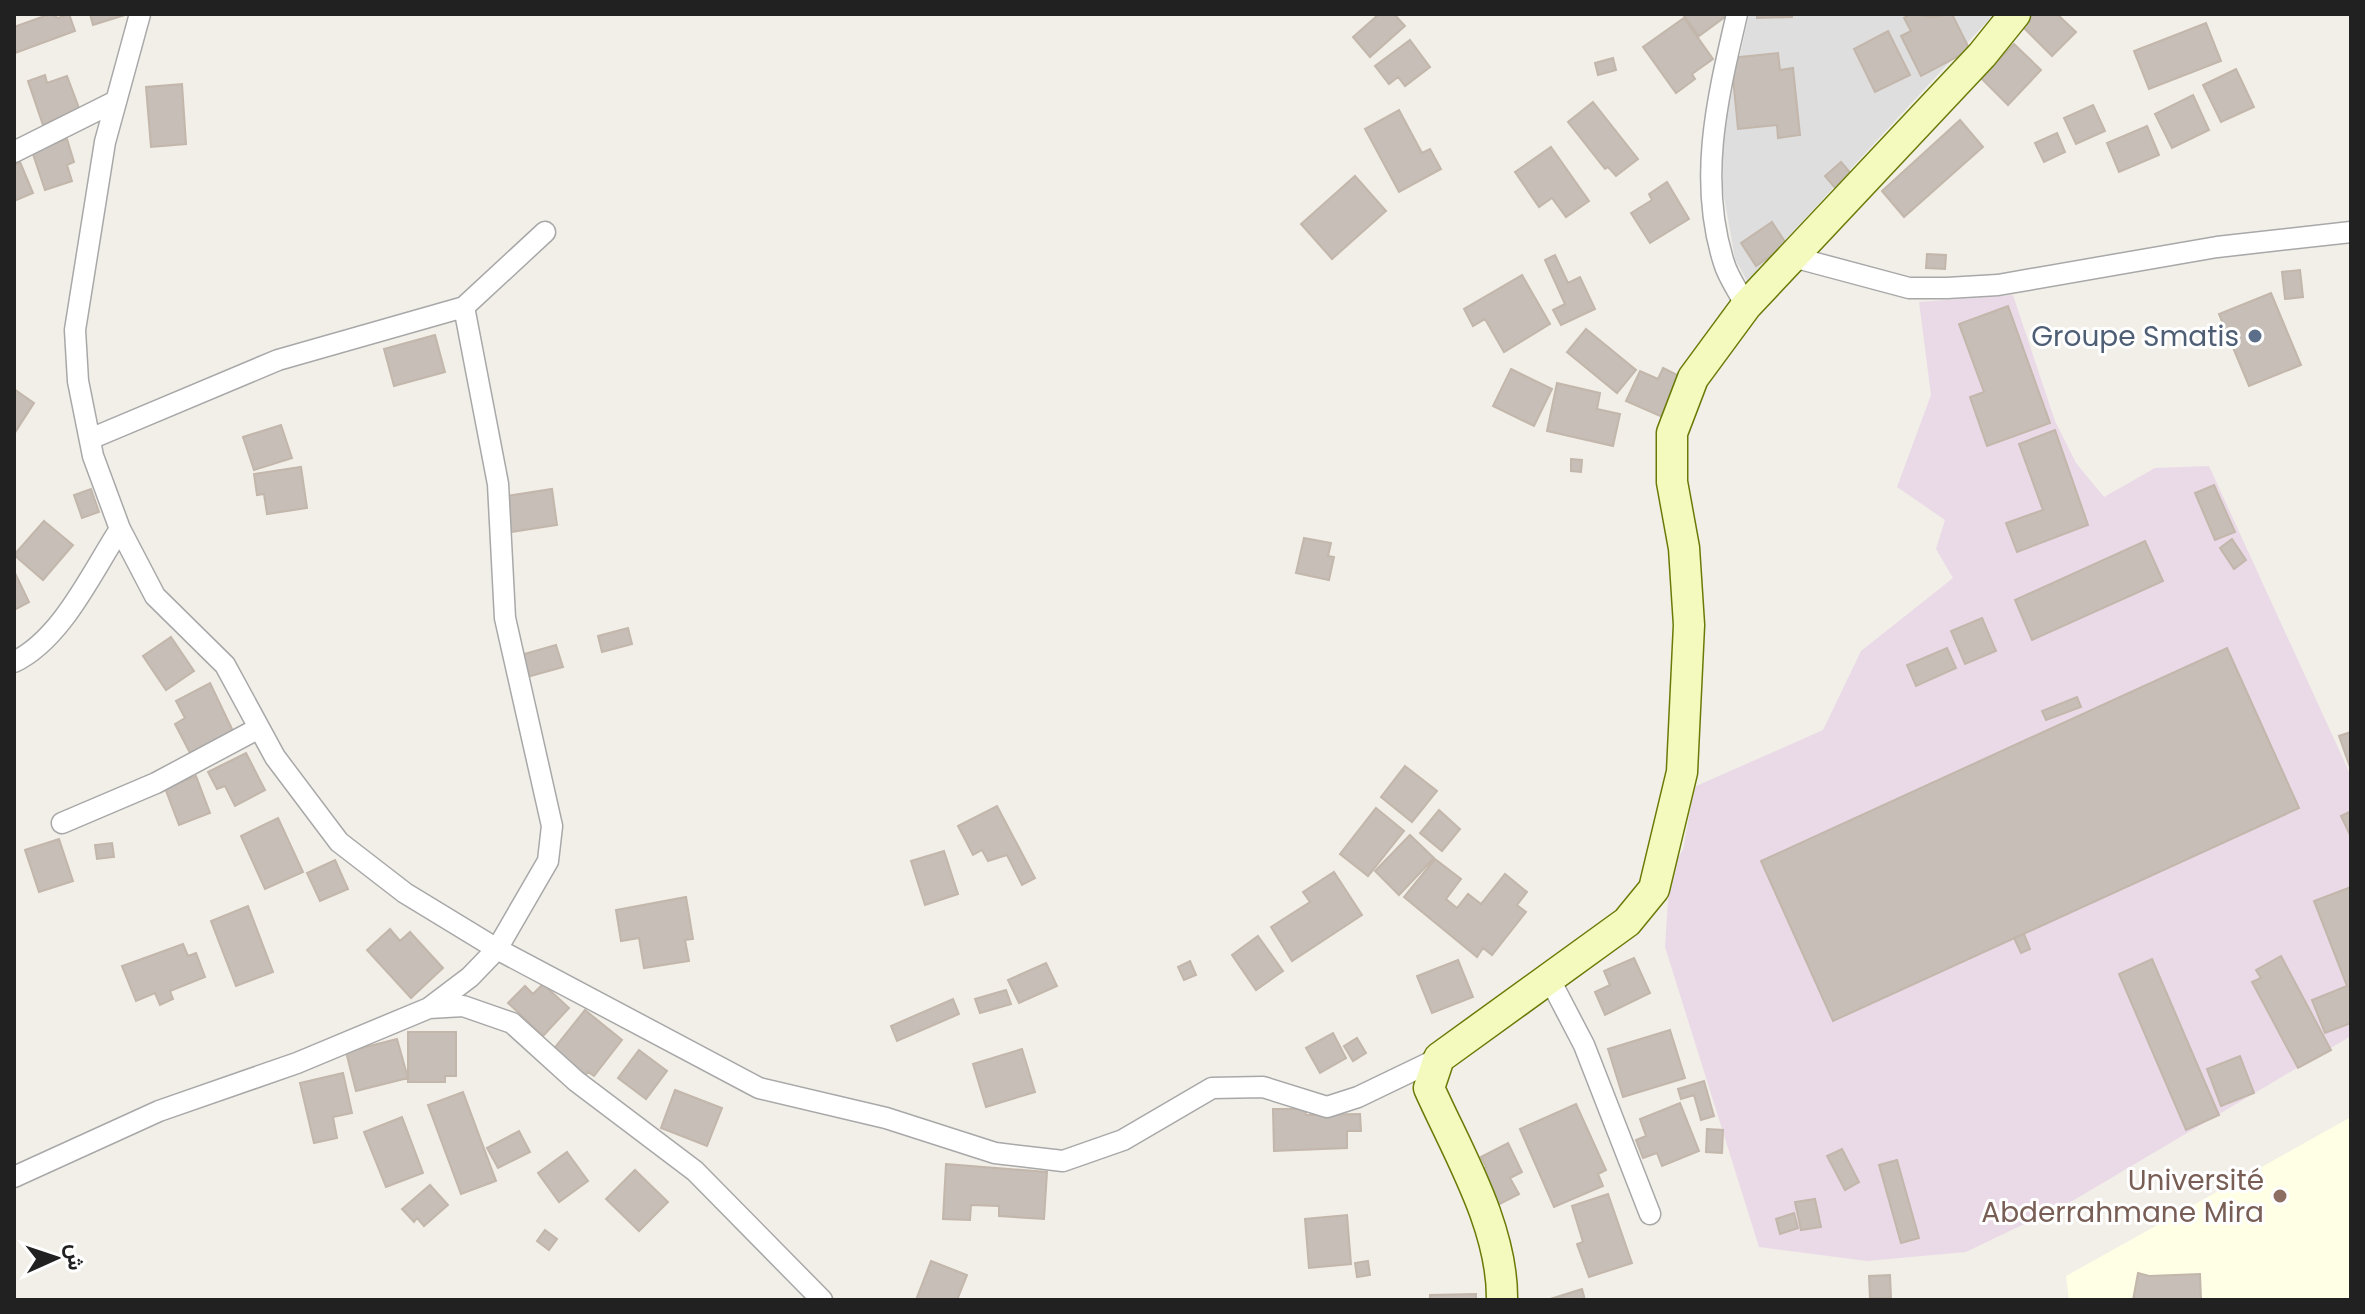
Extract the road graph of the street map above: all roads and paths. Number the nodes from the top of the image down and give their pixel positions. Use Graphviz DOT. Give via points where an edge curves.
graph roads {
  1 [pos="140,14"];
  2 [pos="1737,14"];
  3 [pos="2015,14"];
  4 [pos="116,101"];
  5 [pos="14,152"];
  6 [pos="545,232"];
  7 [pos="2351,232"];
  8 [pos="1793,257"];
  9 [pos="1746,306"];
  10 [pos="464,307"];
  11 [pos="90,439"];
  12 [pos="120,529"];
  13 [pos="14,662"];
  14 [pos="259,728"];
  15 [pos="62,823"];
  16 [pos="497,949"];
  17 [pos="1549,978"];
  18 [pos="429,1008"];
  19 [pos="1439,1058"];
  20 [pos="14,1177"];
  21 [pos="1650,1214"];
  22 [pos="822,1300"];
  23 [pos="1502,1300"];
  1 -- 4 [label="street"];
  2 -- 9 [label="street" via="1711,132 1711,192 1724,263"];
  3 -- 8 [label="street"];
  4 -- 5 [label="street"];
  4 -- 11 [label="street" via="75,330"];
  6 -- 10 [label="street"];
  7 -- 8 [label="street" via="2217,247 1998,285 1947,288 1909,288"];
  8 -- 9 [label="street"];
  9 -- 17 [label="street" via="1693,378 1672,433 1672,482 1684,548 1689,625 1682,772 1654,889 1627,922"];
  10 -- 11 [label="street" via="278,360"];
  10 -- 16 [label="street" via="498,484 505,618 552,826 548,861"];
  11 -- 12 [label="street"];
  12 -- 13 [label="street" via="59,622 29,655"];
  12 -- 14 [label="street" via="155,596 225,665"];
  14 -- 15 [label="street" via="156,783"];
  14 -- 16 [label="street" via="339,842 405,893"];
  16 -- 18 [label="street"];
  16 -- 19 [label="street" via="759,1088 886,1118 995,1153 1063,1161 1123,1140 1212,1088 1263,1087 1327,1107"];
  17 -- 19 [label="street"];
  17 -- 21 [label="street" via="1584,1045"];
  18 -- 20 [label="street" via="297,1063 159,1111"];
  18 -- 22 [label="street" via="463,1006 512,1023 576,1081 695,1171"];
  19 -- 23 [label="street" via="1429,1088 1488,1222"];
}
